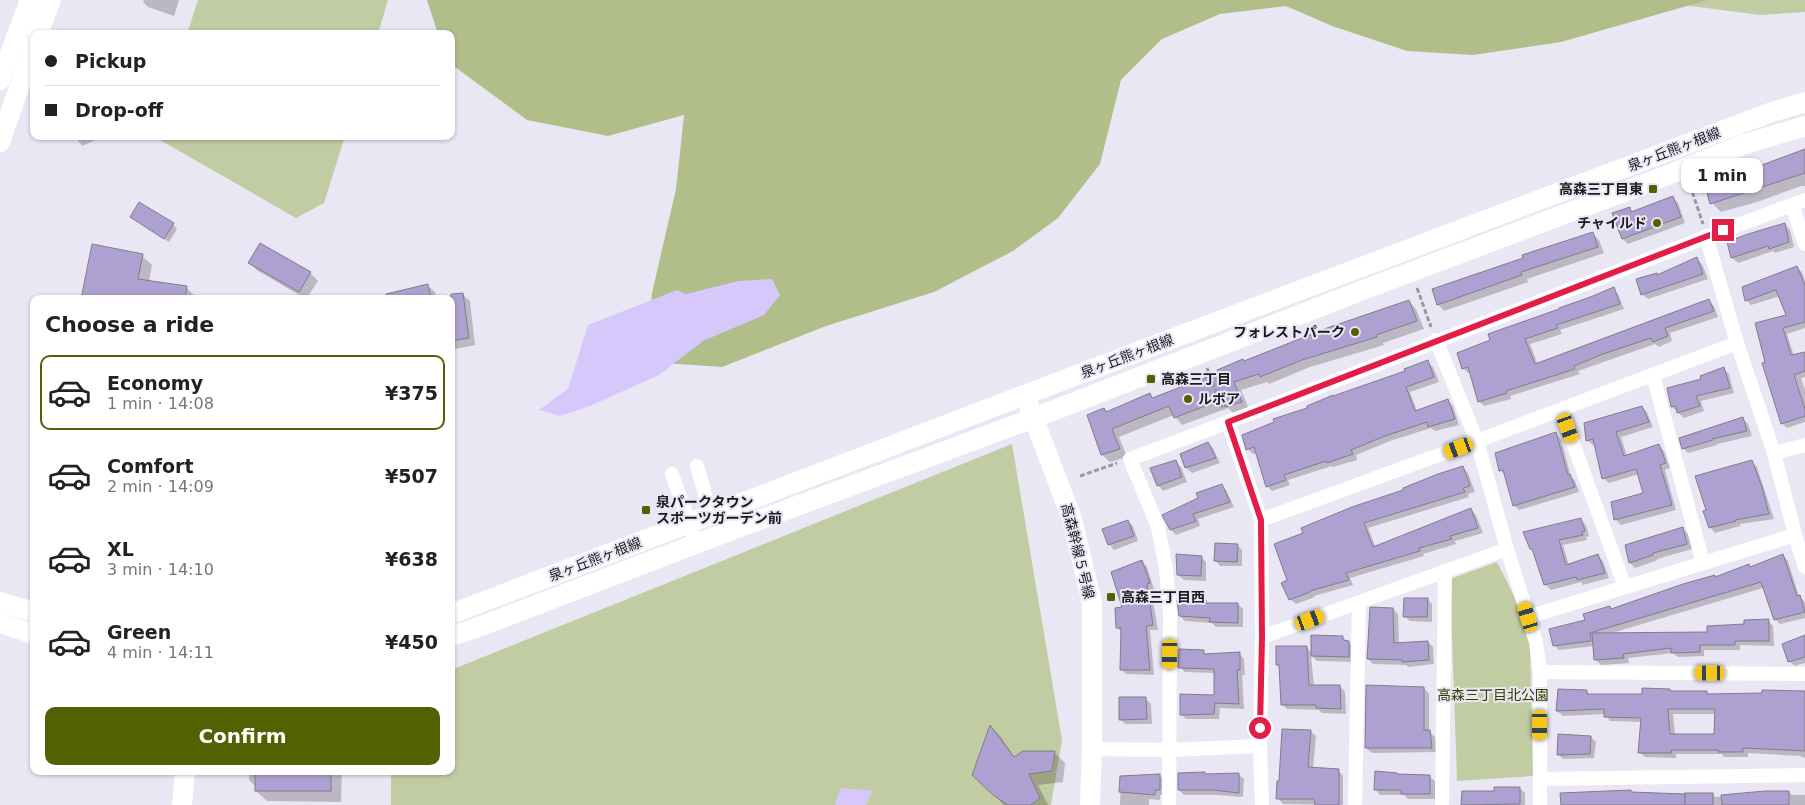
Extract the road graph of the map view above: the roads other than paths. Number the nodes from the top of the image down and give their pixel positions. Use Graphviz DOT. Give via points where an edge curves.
graph roads {
  1 [pos="30,0"];
  2 [pos="51,0"];
  3 [pos="40,30"];
  4 [pos="30,56"];
  5 [pos="0,80"];
  6 [pos="1805,102"];
  7 [pos="1805,126"];
  8 [pos="0,142"];
  9 [pos="1799,202"];
  10 [pos="1706,236"];
  11 [pos="1805,244"];
  12 [pos="1436,340"];
  13 [pos="1737,343"];
  14 [pos="1653,375"];
  15 [pos="1024,395"];
  16 [pos="1561,410"];
  17 [pos="1034,418"];
  18 [pos="1228,422"];
  19 [pos="1477,441"];
  20 [pos="1805,445"];
  21 [pos="1774,453"];
  22 [pos="697,466"];
  23 [pos="672,474"];
  24 [pos="711,515"];
  25 [pos="1261,520"];
  26 [pos="688,524"];
  27 [pos="1794,535"];
  28 [pos="697,545"];
  29 [pos="1507,548"];
  30 [pos="1703,563"];
  31 [pos="1805,567"];
  32 [pos="1445,571"];
  33 [pos="1625,587"];
  34 [pos="0,602"];
  35 [pos="1359,602"];
  36 [pos="30,611"];
  37 [pos="455,612"];
  38 [pos="1528,617"];
  39 [pos="0,623"];
  40 [pos="30,633"];
  41 [pos="455,635"];
  42 [pos="1262,637"];
  43 [pos="1540,672"];
  44 [pos="1805,674"];
  45 [pos="1260,746"];
  46 [pos="1092,749"];
  47 [pos="1169,750"];
  48 [pos="185,775"];
  49 [pos="1805,775"];
  50 [pos="1540,779"];
  51 [pos="182,805"];
  52 [pos="1090,805"];
  53 [pos="1169,805"];
  54 [pos="1262,805"];
  55 [pos="1356,805"];
  56 [pos="1442,805"];
  57 [pos="1540,805"];
  1 -- 5 [label="main road"];
  2 -- 3 [label="main road"];
  4 -- 8 [label="main road"];
  6 -- 15 [label="main road, 泉ヶ丘熊ヶ根線" via="1768,113"];
  7 -- 17 [label="main road, 泉ヶ丘熊ヶ根線" via="1745,144"];
  9 -- 10 [label="street"];
  9 -- 11 [label="street"];
  10 -- 12 [label="street"];
  10 -- 13 [label="street"];
  12 -- 18 [label="street"];
  12 -- 19 [label="street"];
  13 -- 14 [label="street"];
  13 -- 21 [label="street"];
  14 -- 16 [label="street"];
  14 -- 30 [label="street"];
  15 -- 17 [label="main road, 高森幹線５号線"];
  15 -- 24 [label="main road, 泉ヶ丘熊ヶ根線"];
  16 -- 19 [label="street"];
  16 -- 33 [label="street"];
  17 -- 28 [label="main road, 泉ヶ丘熊ヶ根線"];
  17 -- 46 [label="main road, 高森幹線５号線" via="1072,519 1092,603"];
  18 -- 25 [label="street"];
  18 -- 47 [label="street" via="1130,458 1158,527 1166,569 1170,615"];
  19 -- 25 [label="street"];
  19 -- 29 [label="street"];
  20 -- 21 [label="street"];
  21 -- 27 [label="street"];
  22 -- 24 [label="street"];
  23 -- 26 [label="street"];
  24 -- 26 [label="main road, 泉ヶ丘熊ヶ根線"];
  25 -- 42 [label="street"];
  26 -- 28 [label="street"];
  26 -- 37 [label="main road, 泉ヶ丘熊ヶ根線"];
  27 -- 30 [label="street"];
  27 -- 31 [label="street"];
  28 -- 41 [label="main road, 泉ヶ丘熊ヶ根線"];
  29 -- 32 [label="street"];
  29 -- 38 [label="street"];
  30 -- 33 [label="street"];
  32 -- 35 [label="street"];
  32 -- 56 [label="street"];
  33 -- 38 [label="street"];
  34 -- 36 [label="main road"];
  35 -- 42 [label="street"];
  35 -- 55 [label="street"];
  38 -- 43 [label="street"];
  39 -- 40 [label="main road"];
  42 -- 45 [label="street"];
  43 -- 44 [label="street"];
  43 -- 50 [label="street"];
  45 -- 47 [label="street"];
  45 -- 54 [label="street"];
  46 -- 47 [label="street"];
  46 -- 52 [label="main road, 高森幹線５号線"];
  47 -- 53 [label="street"];
  48 -- 51 [label="main road"];
  49 -- 50 [label="street"];
  50 -- 57 [label="street"];
}
